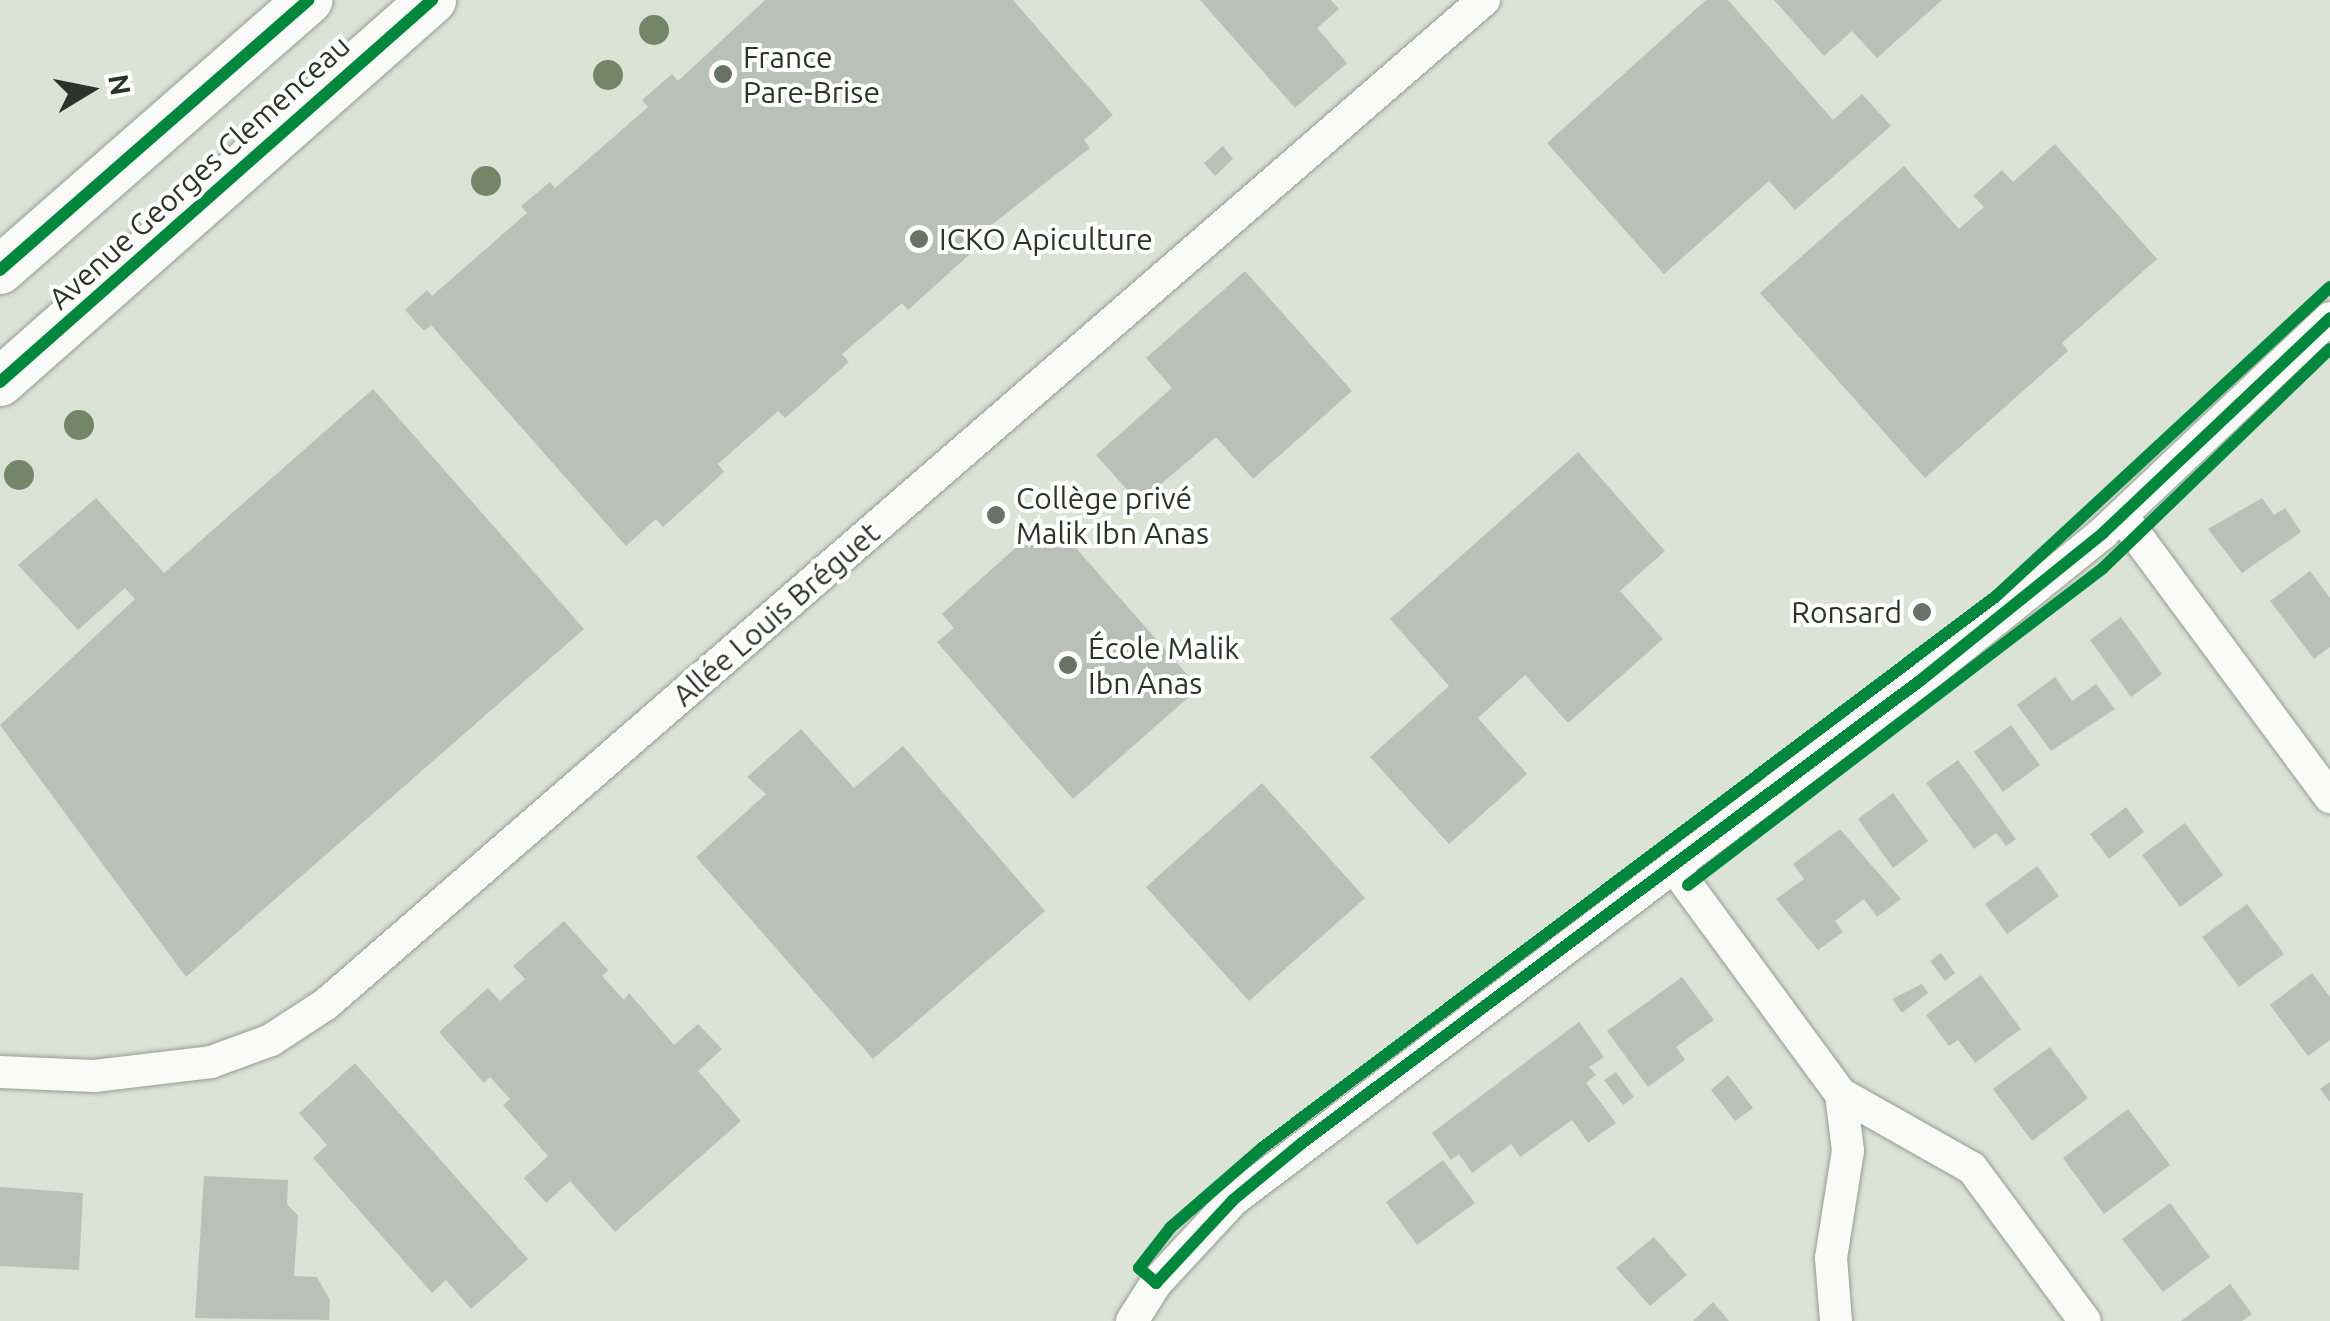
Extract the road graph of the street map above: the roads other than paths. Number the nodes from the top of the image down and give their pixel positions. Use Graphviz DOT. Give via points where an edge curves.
graph roads {
  1 [pos="308,0"];
  2 [pos="432,0"];
  3 [pos="1484,0"];
  4 [pos="0,270"];
  5 [pos="2330,318"];
  6 [pos="0,382"];
  7 [pos="2122,516"];
  8 [pos="2330,797"];
  9 [pos="1674,866"];
  10 [pos="0,1072"];
  11 [pos="1841,1094"];
  12 [pos="1132,1321"];
  13 [pos="1836,1321"];
  14 [pos="2085,1321"];
  1 -- 4 [label="main road, Avenue Georges Clemenceau"];
  2 -- 6 [label="main road, Avenue Georges Clemenceau"];
  3 -- 10 [label="street, Allée Louis Bréguet" via="326,1004 271,1040 210,1062 94,1076"];
  5 -- 7 [label="street"];
  7 -- 8 [label="street"];
  7 -- 9 [label="street" via="1921,680"];
  9 -- 11 [label="street"];
  9 -- 12 [label="street" via="1233,1200 1156,1283"];
  11 -- 13 [label="street" via="1848,1151 1830,1258"];
  11 -- 14 [label="street" via="1972,1168"];
}
